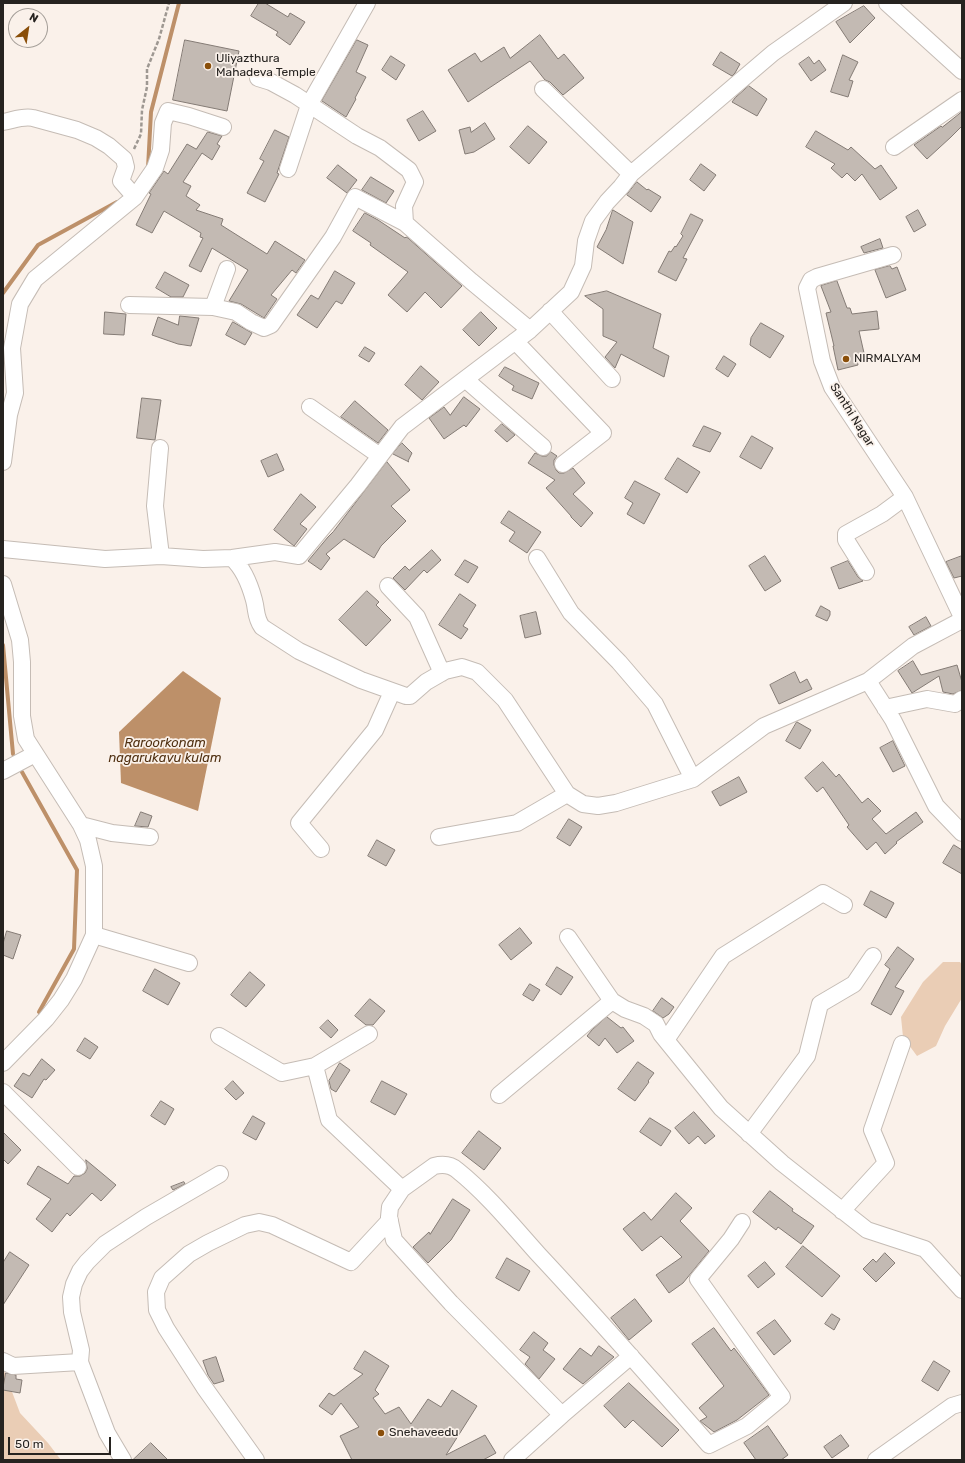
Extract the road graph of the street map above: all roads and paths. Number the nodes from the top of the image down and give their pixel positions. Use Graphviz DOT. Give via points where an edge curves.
graph roads {
  1 [pos="169,3"];
  2 [pos="367,3"];
  3 [pos="844,3"];
  4 [pos="887,3"];
  5 [pos="962,71"];
  6 [pos="258,78"];
  7 [pos="543,89"];
  8 [pos="962,100"];
  9 [pos="309,105"];
  10 [pos="3,122"];
  11 [pos="223,127"];
  12 [pos="894,147"];
  13 [pos="288,169"];
  14 [pos="631,174"];
  15 [pos="128,184"];
  16 [pos="405,223"];
  17 [pos="893,255"];
  18 [pos="227,269"];
  19 [pos="129,305"];
  20 [pos="213,307"];
  21 [pos="550,311"];
  22 [pos="530,330"];
  23 [pos="515,341"];
  24 [pos="465,379"];
  25 [pos="612,379"];
  26 [pos="310,407"];
  27 [pos="543,447"];
  28 [pos="160,448"];
  29 [pos="380,456"];
  30 [pos="3,462"];
  31 [pos="563,464"];
  32 [pos="905,498"];
  33 [pos="3,549"];
  34 [pos="161,556"];
  35 [pos="232,558"];
  36 [pos="537,558"];
  37 [pos="866,572"];
  38 [pos="3,584"];
  39 [pos="388,586"];
  40 [pos="962,618"];
  41 [pos="442,672"];
  42 [pos="868,681"];
  43 [pos="392,692"];
  44 [pos="962,699"];
  45 [pos="886,708"];
  46 [pos="34,754"];
  47 [pos="3,771"];
  48 [pos="693,779"];
  49 [pos="567,794"];
  50 [pos="81,825"];
  51 [pos="962,833"];
  52 [pos="150,837"];
  53 [pos="439,837"];
  54 [pos="321,849"];
  55 [pos="844,905"];
  56 [pos="94,935"];
  57 [pos="568,937"];
  58 [pos="873,956"];
  59 [pos="189,963"];
  60 [pos="612,1001"];
  61 [pos="370,1034"];
  62 [pos="219,1036"];
  63 [pos="666,1040"];
  64 [pos="902,1044"];
  65 [pos="3,1063"];
  66 [pos="315,1066"];
  67 [pos="3,1092"];
  68 [pos="499,1095"];
  69 [pos="749,1134"];
  70 [pos="78,1167"];
  71 [pos="220,1174"];
  72 [pos="402,1189"];
  73 [pos="842,1211"];
  74 [pos="390,1220"];
  75 [pos="742,1222"];
  76 [pos="962,1290"];
  77 [pos="631,1356"];
  78 [pos="3,1361"];
  79 [pos="80,1362"];
  80 [pos="962,1403"];
  81 [pos="562,1415"];
  82 [pos="123,1460"];
  83 [pos="256,1460"];
  84 [pos="512,1460"];
  85 [pos="876,1460"];
  1 -- 15 [label="path" via="147,69 141,134"];
  2 -- 9 [label="street"];
  3 -- 14 [label="street" via="774,53"];
  4 -- 5 [label="street"];
  6 -- 9 [label="street" via="272,82"];
  7 -- 14 [label="street"];
  8 -- 12 [label="street"];
  9 -- 13 [label="street"];
  9 -- 16 [label="street" via="356,136 380,148 409,170 415,182 404,206"];
  10 -- 15 [label="street" via="26,117 77,130 96,138 124,159"];
  11 -- 15 [label="street" via="168,111 163,123 161,150 155,168"];
  14 -- 21 [label="street" via="593,221 586,241 583,266 571,292"];
  15 -- 30 [label="street" via="36,279 20,304 12,348 15,393 9,414"];
  16 -- 20 [label="street" via="355,197 334,237 271,325 264,328 236,312"];
  16 -- 22 [label="street"];
  17 -- 32 [label="street, Santhi Nagar" via="817,277 811,280 807,288 822,361 832,387"];
  18 -- 20 [label="street"];
  19 -- 20 [label="street"];
  21 -- 22 [label="street"];
  21 -- 25 [label="street"];
  22 -- 23 [label="street"];
  23 -- 24 [label="street"];
  23 -- 31 [label="street" via="603,433"];
  24 -- 27 [label="street"];
  24 -- 29 [label="street" via="402,427"];
  26 -- 29 [label="street"];
  28 -- 34 [label="street" via="155,506"];
  29 -- 35 [label="street" via="299,556 275,552"];
  32 -- 37 [label="street" via="846,534 846,540"];
  32 -- 40 [label="street, Santhi Nagar"];
  33 -- 34 [label="street" via="105,559"];
  34 -- 35 [label="street"];
  35 -- 43 [label="street" via="244,572 262,628 298,651"];
  36 -- 48 [label="street" via="571,613 654,704"];
  38 -- 46 [label="street" via="20,640 22,716 26,739"];
  39 -- 41 [label="street" via="417,617"];
  40 -- 42 [label="street" via="912,646"];
  41 -- 43 [label="street" via="410,696"];
  41 -- 49 [label="street" via="462,667 477,672 504,700"];
  42 -- 45 [label="street"];
  42 -- 48 [label="street" via="764,726"];
  43 -- 54 [label="street" via="375,730 300,823"];
  44 -- 45 [label="street" via="955,704 927,699"];
  45 -- 51 [label="street" via="936,806"];
  46 -- 47 [label="street"];
  46 -- 50 [label="street"];
  48 -- 49 [label="street" via="616,803 598,806 583,804"];
  49 -- 53 [label="street" via="517,823"];
  50 -- 52 [label="street" via="112,833"];
  50 -- 56 [label="street" via="88,840 94,866"];
  55 -- 63 [label="street" via="823,894 723,956"];
  56 -- 59 [label="street"];
  56 -- 65 [label="street" via="74,979 61,1000"];
  57 -- 60 [label="street"];
  58 -- 69 [label="street" via="854,984 820,1004 808,1056"];
  60 -- 63 [label="street" via="656,1024"];
  60 -- 68 [label="street"];
  61 -- 66 [label="street"];
  62 -- 66 [label="street" via="282,1073"];
  63 -- 69 [label="street" via="721,1108"];
  64 -- 73 [label="street" via="872,1130 886,1163"];
  66 -- 72 [label="street" via="329,1120"];
  67 -- 70 [label="street"];
  69 -- 73 [label="street"];
  71 -- 79 [label="street" via="105,1244 80,1271 71,1297 81,1350"];
  72 -- 74 [label="street" via="390,1207"];
  72 -- 77 [label="street" via="434,1166 440,1164 456,1169 487,1198"];
  73 -- 76 [label="street" via="872,1232 924,1249"];
  74 -- 81 [label="street" via="394,1240 451,1303"];
  74 -- 83 [label="street" via="351,1262 272,1225 259,1222 245,1225 208,1243 189,1254 162,1278 156,1292 157,1310 166,1328"];
  75 -- 77 [label="street" via="698,1279 782,1397 747,1426 709,1445"];
  77 -- 81 [label="street"];
  78 -- 79 [label="street" via="13,1366"];
  79 -- 82 [label="street" via="107,1433"];
  80 -- 85 [label="street" via="952,1406"];
  81 -- 84 [label="street"];
}
